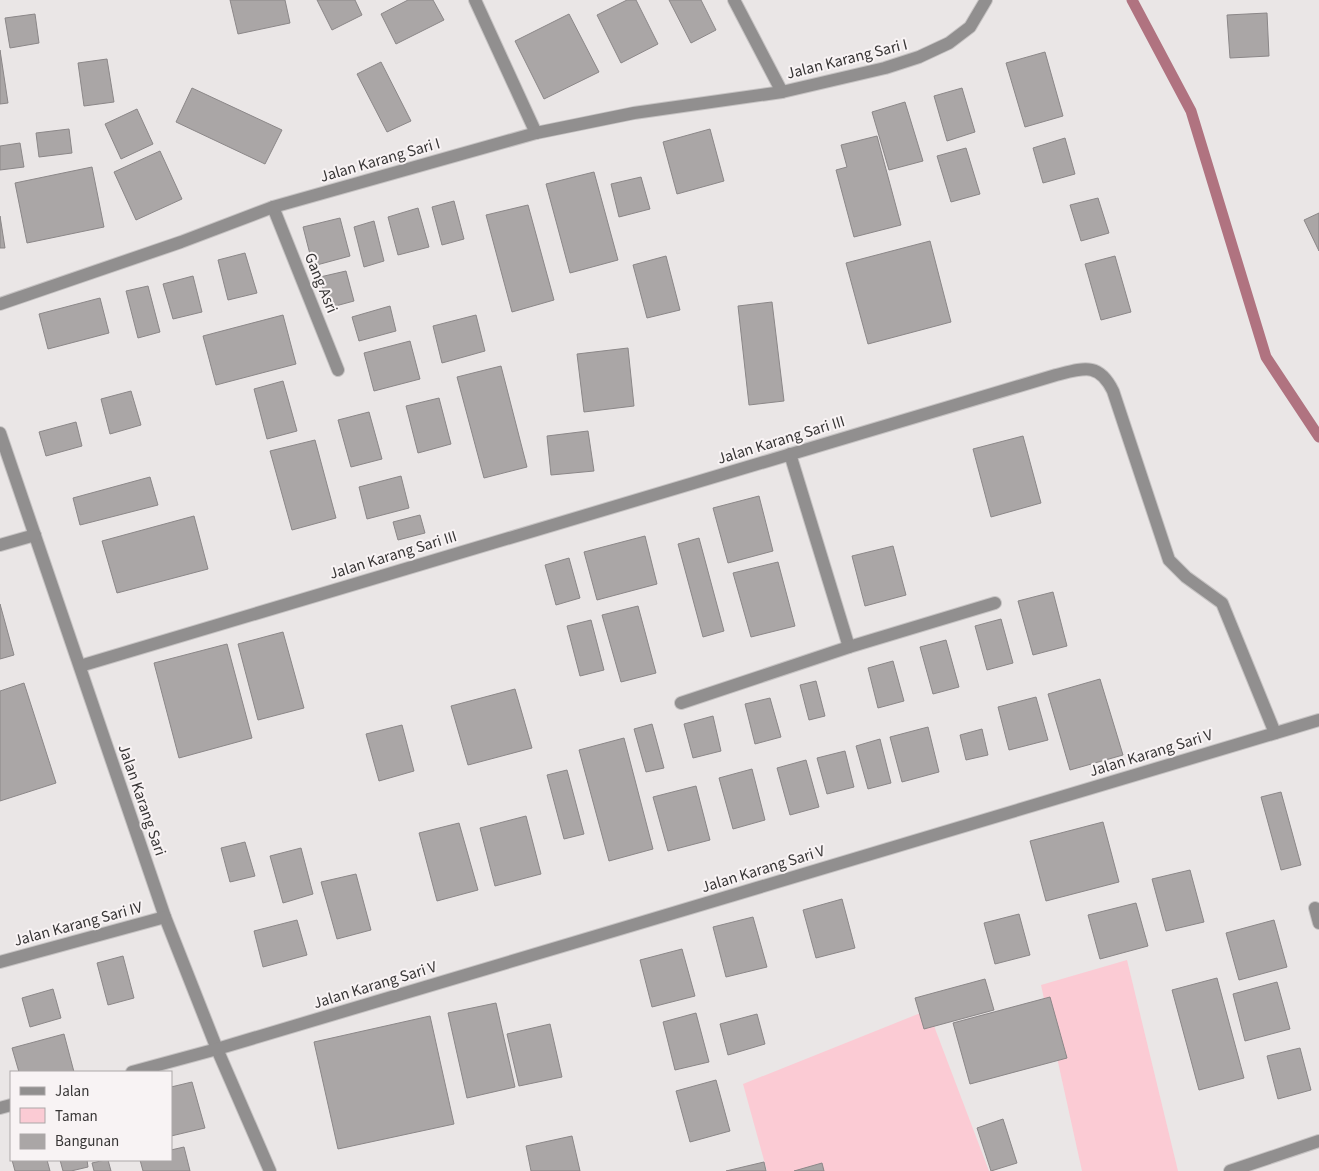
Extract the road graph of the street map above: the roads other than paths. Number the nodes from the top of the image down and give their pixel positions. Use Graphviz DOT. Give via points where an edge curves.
graph roads {
  1 [pos="475,0"];
  2 [pos="734,0"];
  3 [pos="986,0"];
  4 [pos="782,92"];
  5 [pos="536,133"];
  6 [pos="273,207"];
  7 [pos="0,304"];
  8 [pos="338,370"];
  9 [pos="0,433"];
  10 [pos="790,454"];
  11 [pos="35,535"];
  12 [pos="0,545"];
  13 [pos="995,603"];
  14 [pos="849,647"];
  15 [pos="80,666"];
  16 [pos="681,703"];
  17 [pos="1319,720"];
  18 [pos="1275,733"];
  19 [pos="1315,908"];
  20 [pos="165,917"];
  21 [pos="1319,922"];
  22 [pos="0,962"];
  23 [pos="217,1049"];
  24 [pos="136,1071"];
  25 [pos="1319,1141"];
  26 [pos="270,1171"];
  27 [pos="1230,1171"];
  1 -- 5 [label="street"];
  2 -- 4 [label="street, Jalan Karang Sari I"];
  3 -- 4 [label="street, Jalan Karang Sari I" via="970,27 918,57"];
  4 -- 5 [label="street, Jalan Karang Sari I" via="634,113"];
  5 -- 6 [label="street, Jalan Karang Sari I"];
  6 -- 7 [label="street, Jalan Karang Sari I"];
  6 -- 8 [label="street, Gang Asri"];
  9 -- 11 [label="street, Jalan Karang Sari"];
  10 -- 14 [label="street"];
  10 -- 15 [label="street, Jalan Karang Sari III"];
  10 -- 18 [label="street, Jalan Karang Sari III" via="1066,373 1100,372 1113,391 1169,560 1222,603"];
  11 -- 12 [label="street"];
  11 -- 15 [label="street, Jalan Karang Sari"];
  13 -- 14 [label="street"];
  14 -- 16 [label="street"];
  15 -- 20 [label="street, Jalan Karang Sari"];
  17 -- 18 [label="street, Jalan Karang Sari V"];
  18 -- 23 [label="street, Jalan Karang Sari V"];
  19 -- 21 [label="street"];
  20 -- 22 [label="street, Jalan Karang Sari IV"];
  20 -- 23 [label="street, Jalan Karang Sari"];
  23 -- 24 [label="street, Jalan Karang Sari V"];
  23 -- 26 [label="street, Jalan Karang Sari"];
  25 -- 27 [label="street"];
}
